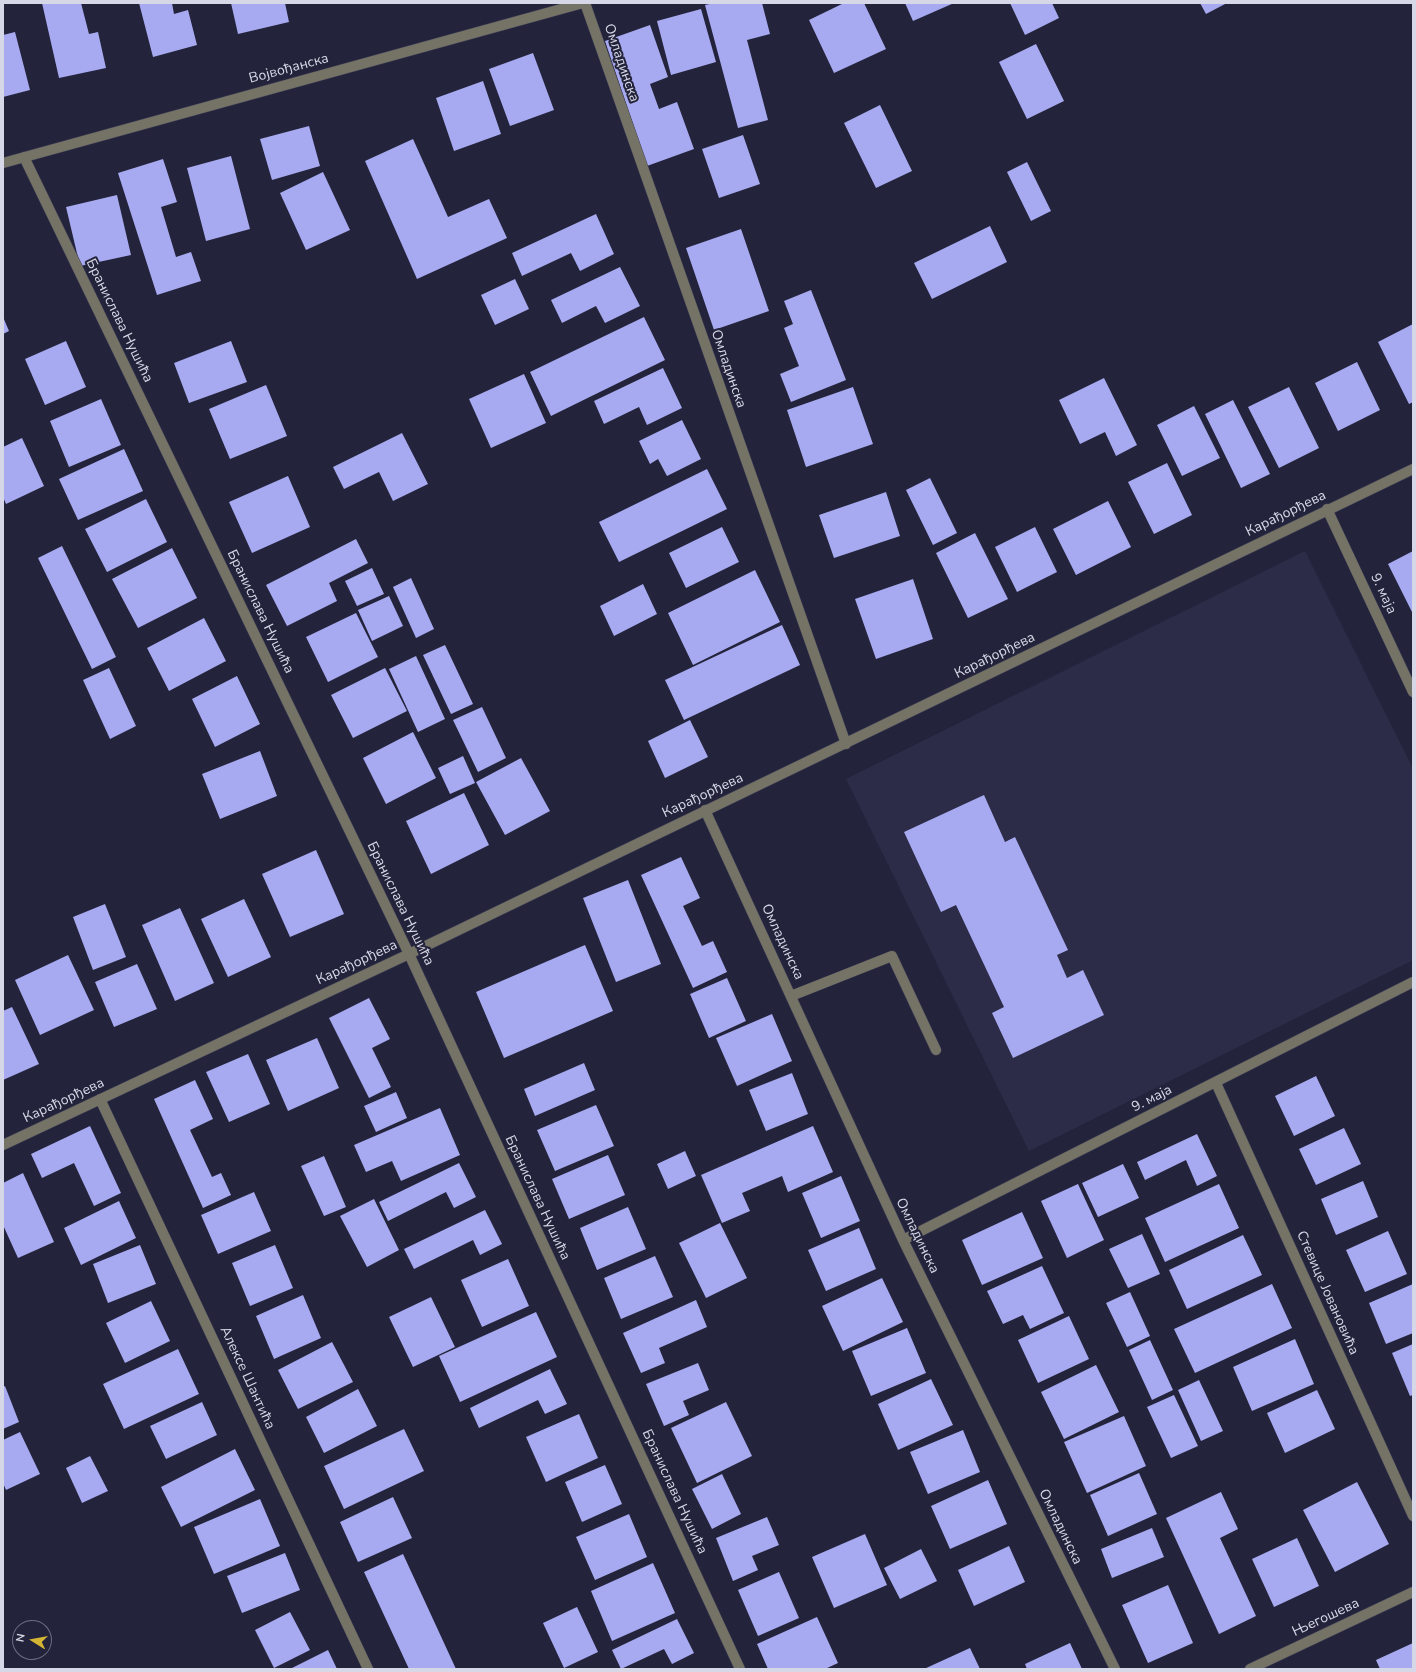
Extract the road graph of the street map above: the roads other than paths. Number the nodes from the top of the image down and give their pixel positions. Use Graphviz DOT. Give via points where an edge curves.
graph roads {
  1 [pos="584,3"];
  2 [pos="24,157"];
  3 [pos="3,163"];
  4 [pos="1413,469"];
  5 [pos="1327,509"];
  6 [pos="1413,692"];
  7 [pos="846,744"];
  8 [pos="705,810"];
  9 [pos="409,954"];
  10 [pos="1413,982"];
  11 [pos="791,996"];
  12 [pos="936,1050"];
  13 [pos="1216,1083"];
  14 [pos="100,1099"];
  15 [pos="3,1145"];
  16 [pos="903,1240"];
  17 [pos="1413,1516"];
  18 [pos="1413,1592"];
  19 [pos="368,1669"];
  20 [pos="740,1669"];
  21 [pos="1115,1669"];
  22 [pos="1250,1669"];
  1 -- 2 [label="street, Војвођанска"];
  1 -- 7 [label="street, Омладинска"];
  2 -- 3 [label="street, Војвођанска"];
  2 -- 9 [label="street, Бранислава Нушића"];
  4 -- 5 [label="street, Карађорђева"];
  5 -- 6 [label="street, 9. маја"];
  5 -- 7 [label="street, Карађорђева"];
  7 -- 8 [label="street, Карађорђева"];
  8 -- 9 [label="street, Карађорђева"];
  8 -- 11 [label="street, Омладинска"];
  9 -- 14 [label="street, Карађорђева"];
  9 -- 20 [label="street, Бранислава Нушића"];
  10 -- 13 [label="street, 9. маја"];
  11 -- 12 [label="street" via="892,956"];
  11 -- 16 [label="street, Омладинска"];
  13 -- 16 [label="street, 9. маја"];
  13 -- 17 [label="street, Стевице Јовановића"];
  14 -- 15 [label="street, Карађорђева"];
  14 -- 19 [label="street, Алексе Шантића"];
  16 -- 21 [label="street, Омладинска"];
  18 -- 22 [label="street, Његошева"];
}
